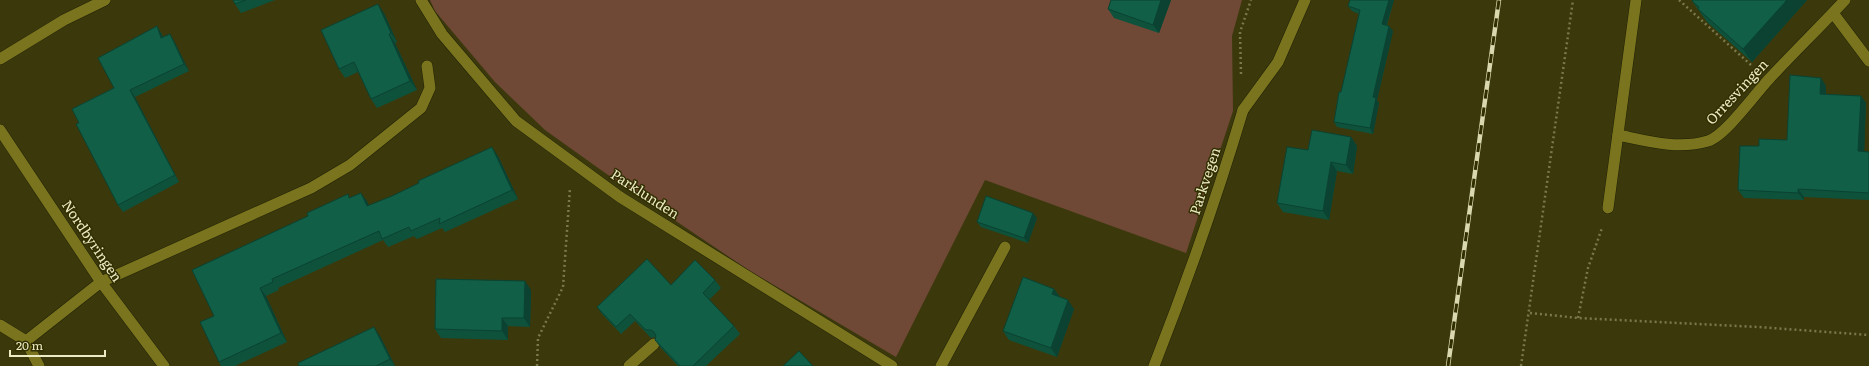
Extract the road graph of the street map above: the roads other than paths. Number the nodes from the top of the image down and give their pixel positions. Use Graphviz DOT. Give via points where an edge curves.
graph roads {
  1 [pos="105,0"];
  2 [pos="421,0"];
  3 [pos="1305,0"];
  4 [pos="1636,0"];
  5 [pos="1845,0"];
  6 [pos="1833,13"];
  7 [pos="0,59"];
  8 [pos="1869,61"];
  9 [pos="427,66"];
  10 [pos="0,130"];
  11 [pos="1618,135"];
  12 [pos="1608,208"];
  13 [pos="1005,247"];
  14 [pos="101,282"];
  15 [pos="0,325"];
  16 [pos="26,341"];
  17 [pos="654,344"];
  18 [pos="39,366"];
  19 [pos="164,366"];
  20 [pos="629,366"];
  21 [pos="892,366"];
  22 [pos="941,366"];
  23 [pos="1154,366"];
  1 -- 7 [label="street" via="64,20"];
  2 -- 21 [label="street, Parklunden" via="442,34 516,121 620,197"];
  3 -- 23 [label="street, Parkvegen" via="1278,62 1242,110 1223,177"];
  4 -- 11 [label="street"];
  5 -- 6 [label="street, Orresvingen"];
  6 -- 8 [label="street"];
  6 -- 11 [label="street, Orresvingen" via="1768,79 1726,128 1710,141 1688,146 1666,145"];
  9 -- 14 [label="street" via="430,88 421,108 350,165 311,188"];
  10 -- 14 [label="street, Nordbyringen"];
  11 -- 12 [label="street"];
  13 -- 22 [label="street"];
  14 -- 16 [label="street"];
  14 -- 19 [label="street, Nordbyringen"];
  15 -- 16 [label="street"];
  16 -- 18 [label="street"];
  17 -- 20 [label="street"];
}
